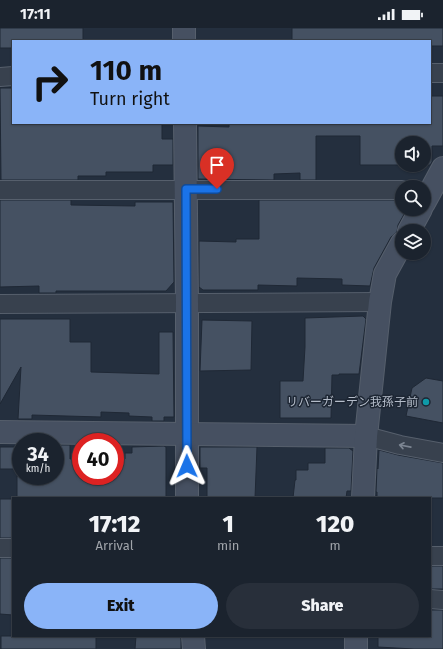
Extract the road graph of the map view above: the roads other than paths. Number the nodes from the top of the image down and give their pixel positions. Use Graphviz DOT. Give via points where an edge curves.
graph roads {
  1 [pos="184,28"];
  2 [pos="184,40"];
  3 [pos="431,73"];
  4 [pos="443,73"];
  5 [pos="12,76"];
  6 [pos="0,77"];
  7 [pos="185,124"];
  8 [pos="443,168"];
  9 [pos="431,186"];
  10 [pos="186,189"];
  11 [pos="0,190"];
  12 [pos="395,190"];
  13 [pos="395,256"];
  14 [pos="380,302"];
  15 [pos="188,303"];
  16 [pos="0,304"];
  17 [pos="0,432"];
  18 [pos="187,434"];
  19 [pos="366,436"];
  20 [pos="443,453"];
  21 [pos="187,497"];
  22 [pos="363,497"];
  23 [pos="0,548"];
  24 [pos="12,548"];
  25 [pos="431,556"];
  26 [pos="443,556"];
  27 [pos="431,599"];
  28 [pos="443,600"];
  29 [pos="193,637"];
  30 [pos="356,637"];
  31 [pos="194,649"];
  32 [pos="356,649"];
  1 -- 2 [label="street"];
  3 -- 4 [label="street"];
  5 -- 6 [label="street"];
  7 -- 10 [label="street"];
  8 -- 9 [label="street"];
  10 -- 11 [label="street"];
  10 -- 12 [label="street"];
  10 -- 15 [label="street"];
  13 -- 14 [label="street" via="385,274"];
  14 -- 15 [label="street"];
  14 -- 19 [label="street"];
  15 -- 16 [label="street"];
  15 -- 18 [label="street"];
  17 -- 18 [label="street"];
  18 -- 19 [label="street"];
  18 -- 21 [label="street"];
  20 -- 19 [label="street, one-way"];
  19 -- 22 [label="street"];
  23 -- 24 [label="street"];
  25 -- 26 [label="street"];
  27 -- 28 [label="street"];
  29 -- 31 [label="street"];
  30 -- 32 [label="street"];
}
